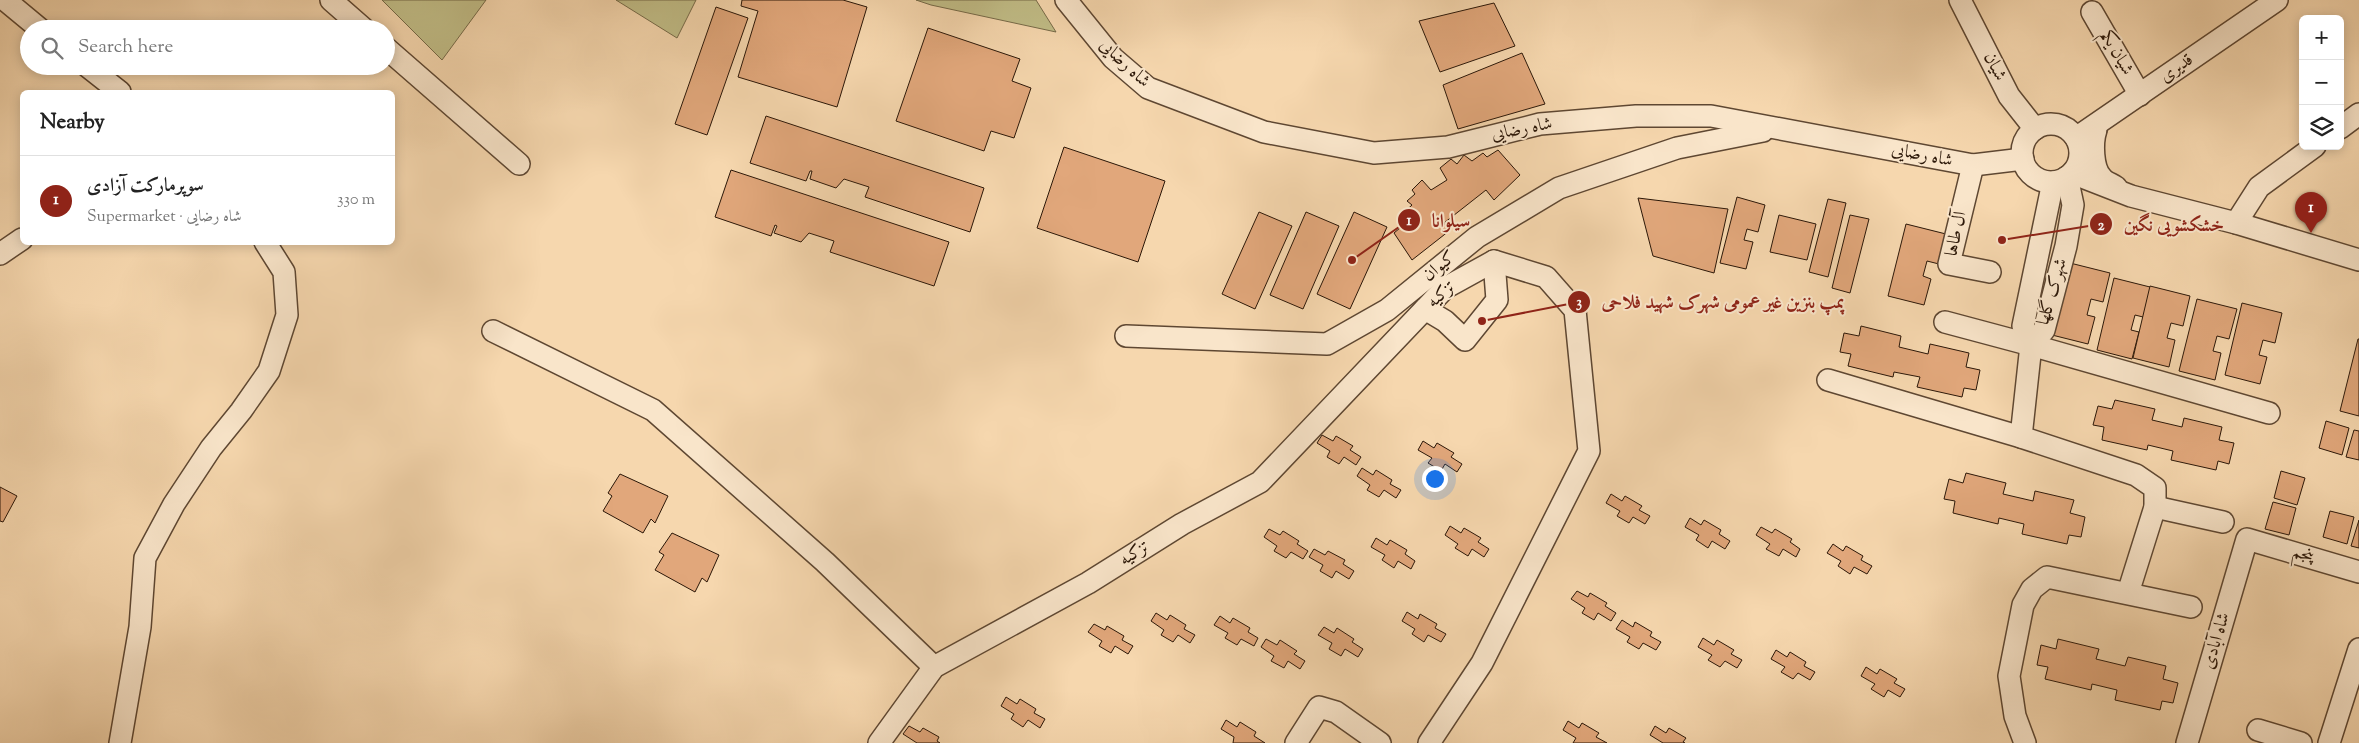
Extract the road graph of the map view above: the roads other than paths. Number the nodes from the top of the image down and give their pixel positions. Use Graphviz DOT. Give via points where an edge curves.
graph roads {
  1 [pos="5,0"];
  2 [pos="331,0"];
  3 [pos="1066,0"];
  4 [pos="1960,0"];
  5 [pos="2277,0"];
  6 [pos="2092,12"];
  7 [pos="29,20"];
  8 [pos="354,20"];
  9 [pos="395,56"];
  10 [pos="98,75"];
  11 [pos="117,90"];
  12 [pos="2140,95"];
  13 [pos="2359,114"];
  14 [pos="2097,125"];
  15 [pos="2344,125"];
  16 [pos="1776,128"];
  17 [pos="2035,129"];
  18 [pos="2076,138"];
  19 [pos="2310,150"];
  20 [pos="2023,160"];
  21 [pos="519,164"];
  22 [pos="1973,165"];
  23 [pos="2064,177"];
  24 [pos="2132,196"];
  25 [pos="2236,223"];
  26 [pos="20,240"];
  27 [pos="267,245"];
  28 [pos="0,254"];
  29 [pos="2359,260"];
  30 [pos="1494,261"];
  31 [pos="1990,272"];
  32 [pos="1425,309"];
  33 [pos="1945,322"];
  34 [pos="493,331"];
  35 [pos="1126,336"];
  36 [pos="2032,345"];
  37 [pos="1828,380"];
  38 [pos="2269,413"];
  39 [pos="2021,437"];
  40 [pos="2155,507"];
  41 [pos="2223,522"];
  42 [pos="2248,539"];
  43 [pos="2359,572"];
  44 [pos="2128,593"];
  45 [pos="2191,607"];
  46 [pos="2359,649"];
  47 [pos="934,667"];
  48 [pos="2258,730"];
  49 [pos="120,743"];
  50 [pos="879,743"];
  51 [pos="1296,743"];
  52 [pos="1380,743"];
  53 [pos="1429,743"];
  54 [pos="2025,743"];
  55 [pos="2186,743"];
  56 [pos="2301,743"];
  57 [pos="2329,743"];
  1 -- 7 [label="street"];
  2 -- 8 [label="street"];
  3 -- 16 [label="street, شاه رضایی" via="1113,58 1148,88 1264,132 1365,151 1448,147 1540,124 1636,116 1711,116"];
  4 -- 17 [label="street, شیان" via="2009,96"];
  5 -- 12 [label="street, قدیری"];
  6 -- 12 [label="street, شیان یکم"];
  9 -- 21 [label="street"];
  10 -- 11 [label="street"];
  12 -- 14 [label="street, قدیری"];
  13 -- 15 [label="street"];
  14 -- 18 [label="street, قدیری"];
  14 -- 24 [label="street" via="2094,151 2098,172 2102,178"];
  16 -- 22 [label="street, شاه رضایی"];
  16 -- 35 [label="street, کیوان" via="1677,148 1559,188 1477,237 1386,310 1327,344"];
  17 -- 18 [label="street" via="2044,125 2062,126"];
  17 -- 20 [label="street" via="2024,142"];
  18 -- 23 [label="street" via="2080,156"];
  19 -- 25 [label="street" via="2259,187"];
  20 -- 22 [label="street, شاه رضایی"];
  20 -- 23 [label="street" via="2039,179"];
  22 -- 31 [label="street, آل طاها" via="1949,264"];
  23 -- 24 [label="street"];
  23 -- 36 [label="street, شهرک گلها" via="2023,326"];
  24 -- 25 [label="street"];
  25 -- 29 [label="street"];
  26 -- 28 [label="street"];
  27 -- 49 [label="street" via="284,272 287,315 269,371 211,448 174,504 145,558 140,627"];
  30 -- 32 [label="street, تزکیه" via="1445,288"];
  30 -- 32 [label="street" via="1496,300 1465,340 1445,321"];
  30 -- 53 [label="street" via="1546,277 1574,310 1589,451 1482,663"];
  32 -- 47 [label="street, تزکیه" via="1260,482 1182,524 1088,583"];
  33 -- 36 [label="street"];
  34 -- 47 [label="street" via="653,410 825,562"];
  36 -- 38 [label="street"];
  36 -- 39 [label="street, شهرک گلها"];
  37 -- 39 [label="street"];
  39 -- 40 [label="street" via="2136,475 2155,488"];
  40 -- 41 [label="street"];
  40 -- 44 [label="street"];
  42 -- 43 [label="street, پنجم"];
  42 -- 55 [label="street, شاه آبادی"];
  44 -- 45 [label="street"];
  44 -- 54 [label="street" via="2047,577 2032,589 2023,605 2009,676 2015,716"];
  46 -- 57 [label="street"];
  47 -- 50 [label="street"];
  48 -- 56 [label="street"];
  51 -- 52 [label="street" via="1319,707 1336,712"];
}
